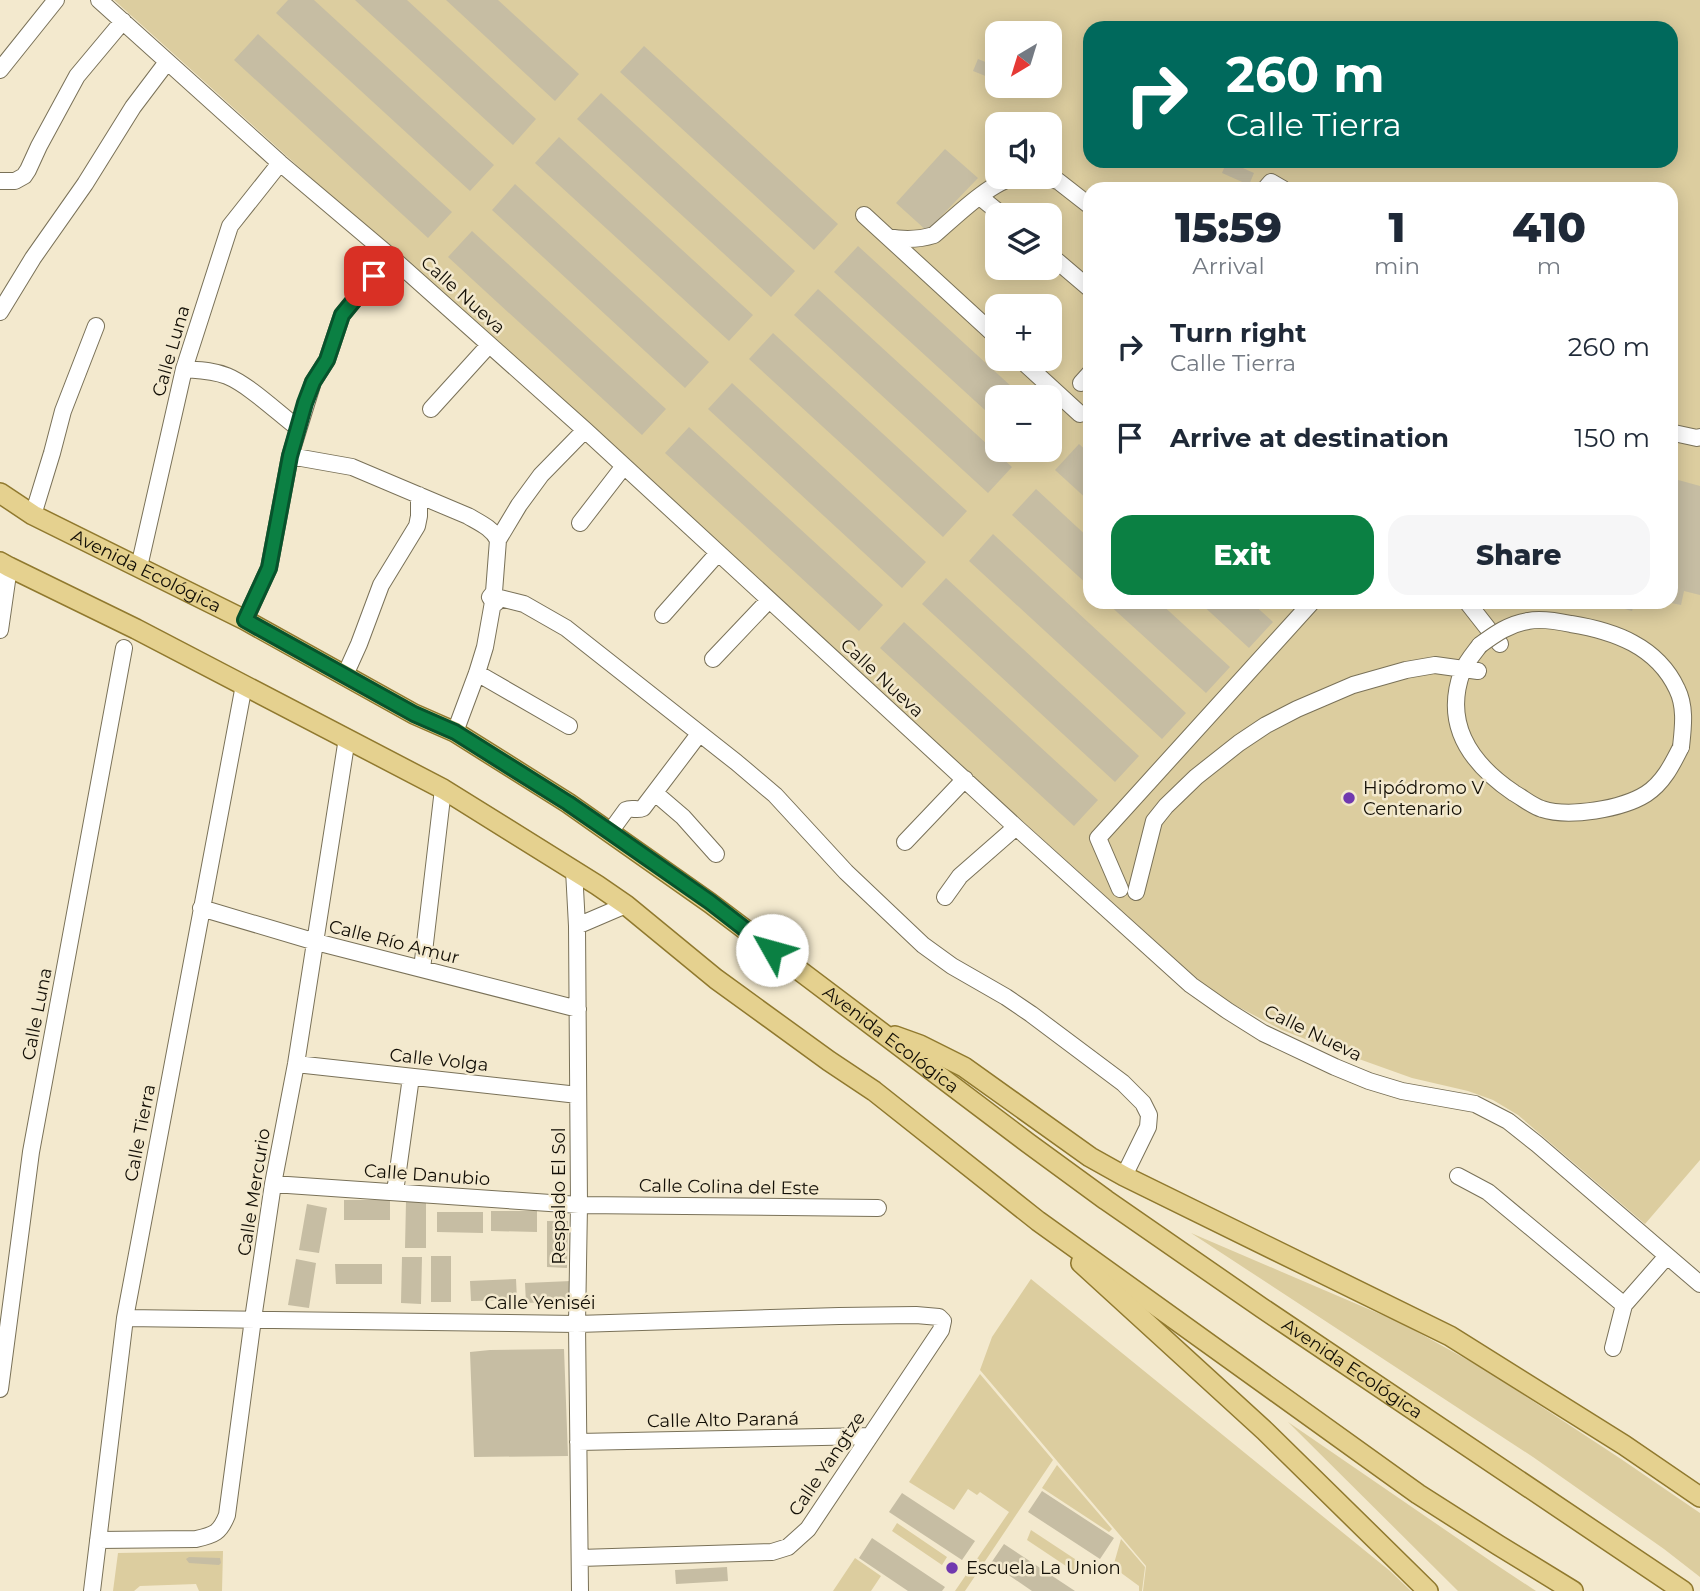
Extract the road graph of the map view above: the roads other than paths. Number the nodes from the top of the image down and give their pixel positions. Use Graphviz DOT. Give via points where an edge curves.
graph roads {
  1 [pos="56,0"];
  2 [pos="99,0"];
  3 [pos="122,21"];
  4 [pos="167,62"];
  5 [pos="0,70"];
  6 [pos="280,163"];
  7 [pos="7,181"];
  8 [pos="1062,184"];
  9 [pos="990,189"];
  10 [pos="980,197"];
  11 [pos="1083,201"];
  12 [pos="987,203"];
  13 [pos="864,215"];
  14 [pos="888,237"];
  15 [pos="390,256"];
  16 [pos="1062,265"];
  17 [pos="1083,283"];
  18 [pos="0,312"];
  19 [pos="96,326"];
  20 [pos="985,326"];
  21 [pos="489,345"];
  22 [pos="184,369"];
  23 [pos="1033,371"];
  24 [pos="431,408"];
  25 [pos="1080,414"];
  26 [pos="298,428"];
  27 [pos="585,430"];
  28 [pos="1678,436"];
  29 [pos="1700,436"];
  30 [pos="290,456"];
  31 [pos="624,466"];
  32 [pos="0,493"];
  33 [pos="419,495"];
  34 [pos="33,515"];
  35 [pos="580,523"];
  36 [pos="498,540"];
  37 [pos="718,553"];
  38 [pos="4,565"];
  39 [pos="139,568"];
  40 [pos="496,598"];
  41 [pos="769,600"];
  42 [pos="1306,609"];
  43 [pos="1472,609"];
  44 [pos="663,615"];
  45 [pos="245,620"];
  46 [pos="0,630"];
  47 [pos="1500,644"];
  48 [pos="124,648"];
  49 [pos="713,659"];
  50 [pos="1470,670"];
  51 [pos="477,673"];
  52 [pos="345,675"];
  53 [pos="244,685"];
  54 [pos="569,726"];
  55 [pos="455,732"];
  56 [pos="699,734"];
  57 [pos="347,738"];
  58 [pos="965,779"];
  59 [pos="443,789"];
  60 [pos="655,793"];
  61 [pos="1016,827"];
  62 [pos="610,832"];
  63 [pos="905,842"];
  64 [pos="716,854"];
  65 [pos="574,870"];
  66 [pos="945,897"];
  67 [pos="626,905"];
  68 [pos="201,908"];
  69 [pos="577,926"];
  70 [pos="316,942"];
  71 [pos="422,969"];
  72 [pos="578,1009"];
  73 [pos="875,1028"];
  74 [pos="296,1065"];
  75 [pos="411,1077"];
  76 [pos="578,1095"];
  77 [pos="1458,1176"];
  78 [pos="1124,1177"];
  79 [pos="273,1184"];
  80 [pos="395,1192"];
  81 [pos="579,1205"];
  82 [pos="878,1208"];
  83 [pos="1038,1221"];
  84 [pos="1667,1255"];
  85 [pos="1700,1284"];
  86 [pos="1624,1306"];
  87 [pos="125,1318"];
  88 [pos="253,1319"];
  89 [pos="577,1324"];
  90 [pos="941,1330"];
  91 [pos="1613,1348"];
  92 [pos="0,1389"];
  93 [pos="869,1436"];
  94 [pos="578,1442"];
  95 [pos="1700,1497"];
  96 [pos="98,1540"];
  97 [pos="580,1558"];
  98 [pos="92,1591"];
  99 [pos="580,1591"];
  100 [pos="1428,1591"];
  101 [pos="1573,1591"];
  102 [pos="1683,1591"];
  1 -- 5 [label="street"];
  2 -- 3 [label="street, Calle Nueva"];
  3 -- 4 [label="street, Calle Nueva"];
  3 -- 7 [label="street" via="77,76 24,176"];
  4 -- 6 [label="street, Calle Nueva"];
  4 -- 18 [label="street"];
  6 -- 15 [label="street, Calle Nueva"];
  6 -- 22 [label="street, Calle Luna" via="230,226"];
  8 -- 11 [label="street"];
  9 -- 10 [label="street"];
  10 -- 12 [label="street"];
  10 -- 14 [label="street" via="934,235 911,240"];
  13 -- 14 [label="street"];
  14 -- 20 [label="street"];
  15 -- 21 [label="street, Calle Nueva"];
  15 -- 26 [label="street" via="342,315"];
  16 -- 17 [label="street"];
  19 -- 34 [label="street" via="63,411"];
  21 -- 24 [label="street"];
  21 -- 27 [label="street, Calle Nueva"];
  22 -- 26 [label="street" via="212,371 237,381"];
  22 -- 39 [label="street, Calle Luna"];
  23 -- 25 [label="street"];
  26 -- 30 [label="street"];
  27 -- 31 [label="street, Calle Nueva"];
  27 -- 36 [label="street" via="541,475"];
  28 -- 29 [label="street"];
  30 -- 33 [label="street" via="352,467"];
  30 -- 45 [label="street" via="269,568"];
  31 -- 35 [label="street"];
  31 -- 37 [label="street, Calle Nueva"];
  32 -- 34 [label="main road, Avenida Ecológica"];
  33 -- 36 [label="street" via="486,526"];
  33 -- 52 [label="street" via="417,526 380,585"];
  34 -- 39 [label="main road, Avenida Ecológica"];
  36 -- 40 [label="street"];
  37 -- 41 [label="street, Calle Nueva"];
  37 -- 44 [label="street"];
  38 -- 46 [label="street"];
  38 -- 53 [label="main road"];
  39 -- 45 [label="main road, Avenida Ecológica"];
  40 -- 51 [label="street"];
  40 -- 56 [label="street" via="524,604 566,628"];
  41 -- 49 [label="street"];
  41 -- 58 [label="street, Calle Nueva"];
  42 -- 50 [label="street" via="1098,838 1128,891 1154,821 1180,792 1266,724 1353,685 1406,670 1435,666"];
  43 -- 47 [label="street"];
  45 -- 52 [label="main road, Avenida Ecológica"];
  48 -- 92 [label="street, Calle Luna" via="31,1152"];
  50 -- 50 [label="street, bridge" via="1480,645 1502,629 1528,621 1556,621 1613,633 1663,665 1678,690 1684,718 1681,747 1668,773 1647,793 1620,805 1576,813 1542,809 1502,785 1466,747 1457,721 1456,694"];
  51 -- 54 [label="street"];
  51 -- 55 [label="street"];
  52 -- 55 [label="main road, Avenida Ecológica"];
  53 -- 57 [label="main road"];
  53 -- 68 [label="street, Calle Tierra"];
  55 -- 62 [label="main road, Avenida Ecológica"];
  56 -- 60 [label="street"];
  56 -- 78 [label="street" via="775,795 846,872 923,945 1031,1014 1124,1083 1149,1115 1148,1127"];
  57 -- 59 [label="main road"];
  57 -- 70 [label="street, Calle Mercurio"];
  58 -- 61 [label="street, Calle Nueva"];
  58 -- 63 [label="street"];
  59 -- 65 [label="main road"];
  59 -- 71 [label="street"];
  60 -- 62 [label="street" via="641,809 626,810"];
  60 -- 64 [label="street"];
  61 -- 66 [label="street" via="960,876"];
  61 -- 84 [label="street, Calle Nueva" via="1191,985 1228,1011 1263,1033 1369,1081 1475,1104 1507,1121"];
  62 -- 73 [label="main road, Avenida Ecológica"];
  65 -- 67 [label="main road"];
  65 -- 69 [label="street, Respaldo El Sol"];
  67 -- 69 [label="street"];
  67 -- 83 [label="main road" via="716,979 874,1091"];
  68 -- 70 [label="street, Calle Río Amur"];
  68 -- 87 [label="street, Calle Tierra"];
  69 -- 72 [label="street, Respaldo El Sol"];
  70 -- 71 [label="street, Calle Río Amur"];
  70 -- 74 [label="street, Calle Mercurio"];
  71 -- 72 [label="street, Calle Río Amur"];
  72 -- 76 [label="street, Respaldo El Sol"];
  73 -- 78 [label="main road" via="964,1067"];
  73 -- 102 [label="main road, Avenida Ecológica" via="1106,1200"];
  74 -- 75 [label="street, Calle Volga"];
  74 -- 79 [label="street, Calle Mercurio"];
  75 -- 76 [label="street, Calle Volga"];
  75 -- 80 [label="street"];
  76 -- 81 [label="street, Respaldo El Sol"];
  77 -- 86 [label="street" via="1488,1192"];
  78 -- 95 [label="main road" via="1450,1336"];
  79 -- 80 [label="street, Calle Danubio"];
  79 -- 88 [label="street, Calle Mercurio"];
  80 -- 81 [label="street, Calle Danubio"];
  81 -- 82 [label="street, Calle Colina del Este"];
  81 -- 89 [label="street, Respaldo El Sol"];
  83 -- 100 [label="main road"];
  83 -- 101 [label="main road" via="1418,1494"];
  84 -- 85 [label="street, Calle Nueva"];
  84 -- 86 [label="street"];
  86 -- 91 [label="street"];
  87 -- 88 [label="street, Calle Yeniséi"];
  87 -- 96 [label="street, Calle Tierra"];
  88 -- 89 [label="street, Calle Yeniséi"];
  88 -- 96 [label="street, Calle Mercurio" via="222,1527 196,1539"];
  89 -- 90 [label="street, Calle Yeniséi" via="916,1315 939,1317"];
  89 -- 94 [label="street, Respaldo El Sol"];
  90 -- 93 [label="street, Calle Yangtze"];
  93 -- 94 [label="street, Calle Alto Paraná"];
  93 -- 97 [label="street, Calle Yangtze" via="808,1529 788,1547 772,1552"];
  94 -- 97 [label="street, Respaldo El Sol"];
  96 -- 98 [label="street, Calle Tierra"];
  97 -- 99 [label="street, Respaldo El Sol"];
}
